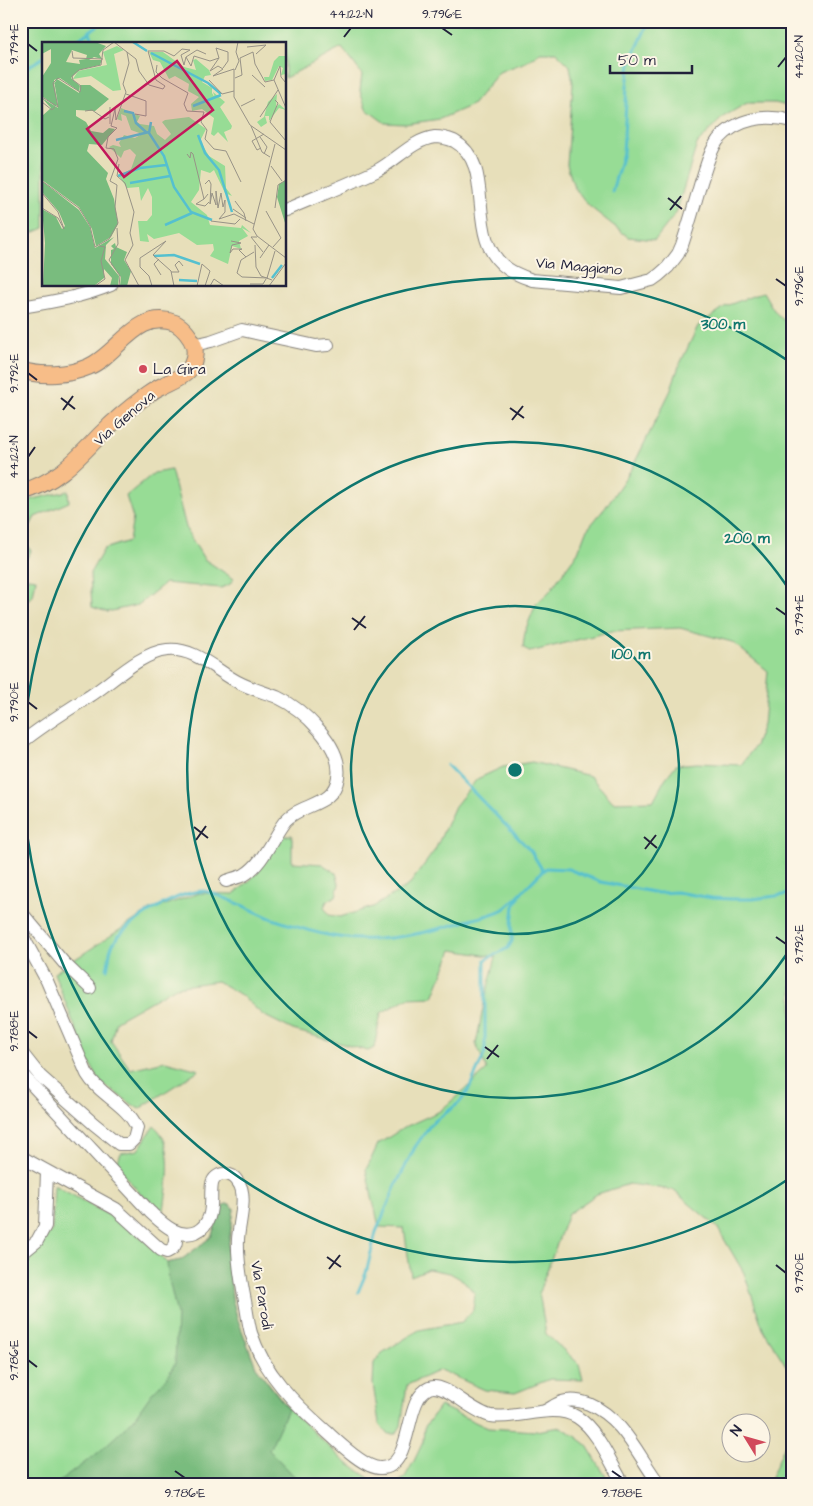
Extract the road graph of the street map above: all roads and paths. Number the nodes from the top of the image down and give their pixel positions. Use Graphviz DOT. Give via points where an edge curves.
graph roads {
  1 [pos="792,121"];
  2 [pos="286,210"];
  3 [pos="109,286"];
  4 [pos="21,308"];
  5 [pos="328,345"];
  6 [pos="194,346"];
  7 [pos="21,370"];
  8 [pos="21,492"];
  9 [pos="21,743"];
  10 [pos="226,880"];
  11 [pos="21,912"];
  12 [pos="21,933"];
  13 [pos="90,988"];
  14 [pos="21,1052"];
  15 [pos="21,1072"];
  16 [pos="21,1157"];
  17 [pos="47,1172"];
  18 [pos="175,1232"];
  19 [pos="21,1254"];
  20 [pos="545,1411"];
  21 [pos="624,1485"];
  22 [pos="660,1485"];
  1 -- 2 [label="street, Via Maggiano" via="767,116 754,118 718,140 710,154 678,254 652,280 621,288 532,280 503,265 484,235 475,168 464,150 446,138 436,137 418,143 378,170"];
  3 -- 4 [label="street" via="60,301"];
  5 -- 6 [label="street" via="316,346 242,330"];
  6 -- 7 [label="main road" via="179,325 160,320 131,332 105,358 89,367 46,374"];
  6 -- 8 [label="main road, Via Genova" via="194,358 187,372 127,410 62,473"];
  9 -- 10 [label="street" via="142,659 168,650 199,657 237,682 277,697 296,709 311,720 334,751 338,777 328,797 286,820 256,864 244,874"];
  11 -- 13 [label="street"];
  12 -- 14 [label="street" via="47,981 91,1081 132,1120 137,1128 134,1140 123,1145 105,1133 40,1076"];
  15 -- 18 [label="street" via="150,1212"];
  16 -- 17 [label="street"];
  17 -- 18 [label="street" via="116,1209 161,1250 167,1252 174,1248 177,1242"];
  17 -- 19 [label="street" via="45,1226 37,1241"];
  18 -- 20 [label="street, Via Parodi" via="190,1234 204,1226 210,1215 212,1183 216,1177 229,1175 238,1182 243,1190 238,1240 242,1286 256,1346 274,1377 298,1407 367,1463 383,1468 397,1460 417,1400 433,1386 443,1388 472,1409 492,1416 510,1417"];
  20 -- 21 [label="street, Via Parodi" via="576,1416 586,1424"];
  20 -- 22 [label="street" via="569,1400 597,1408 620,1427"];
}
